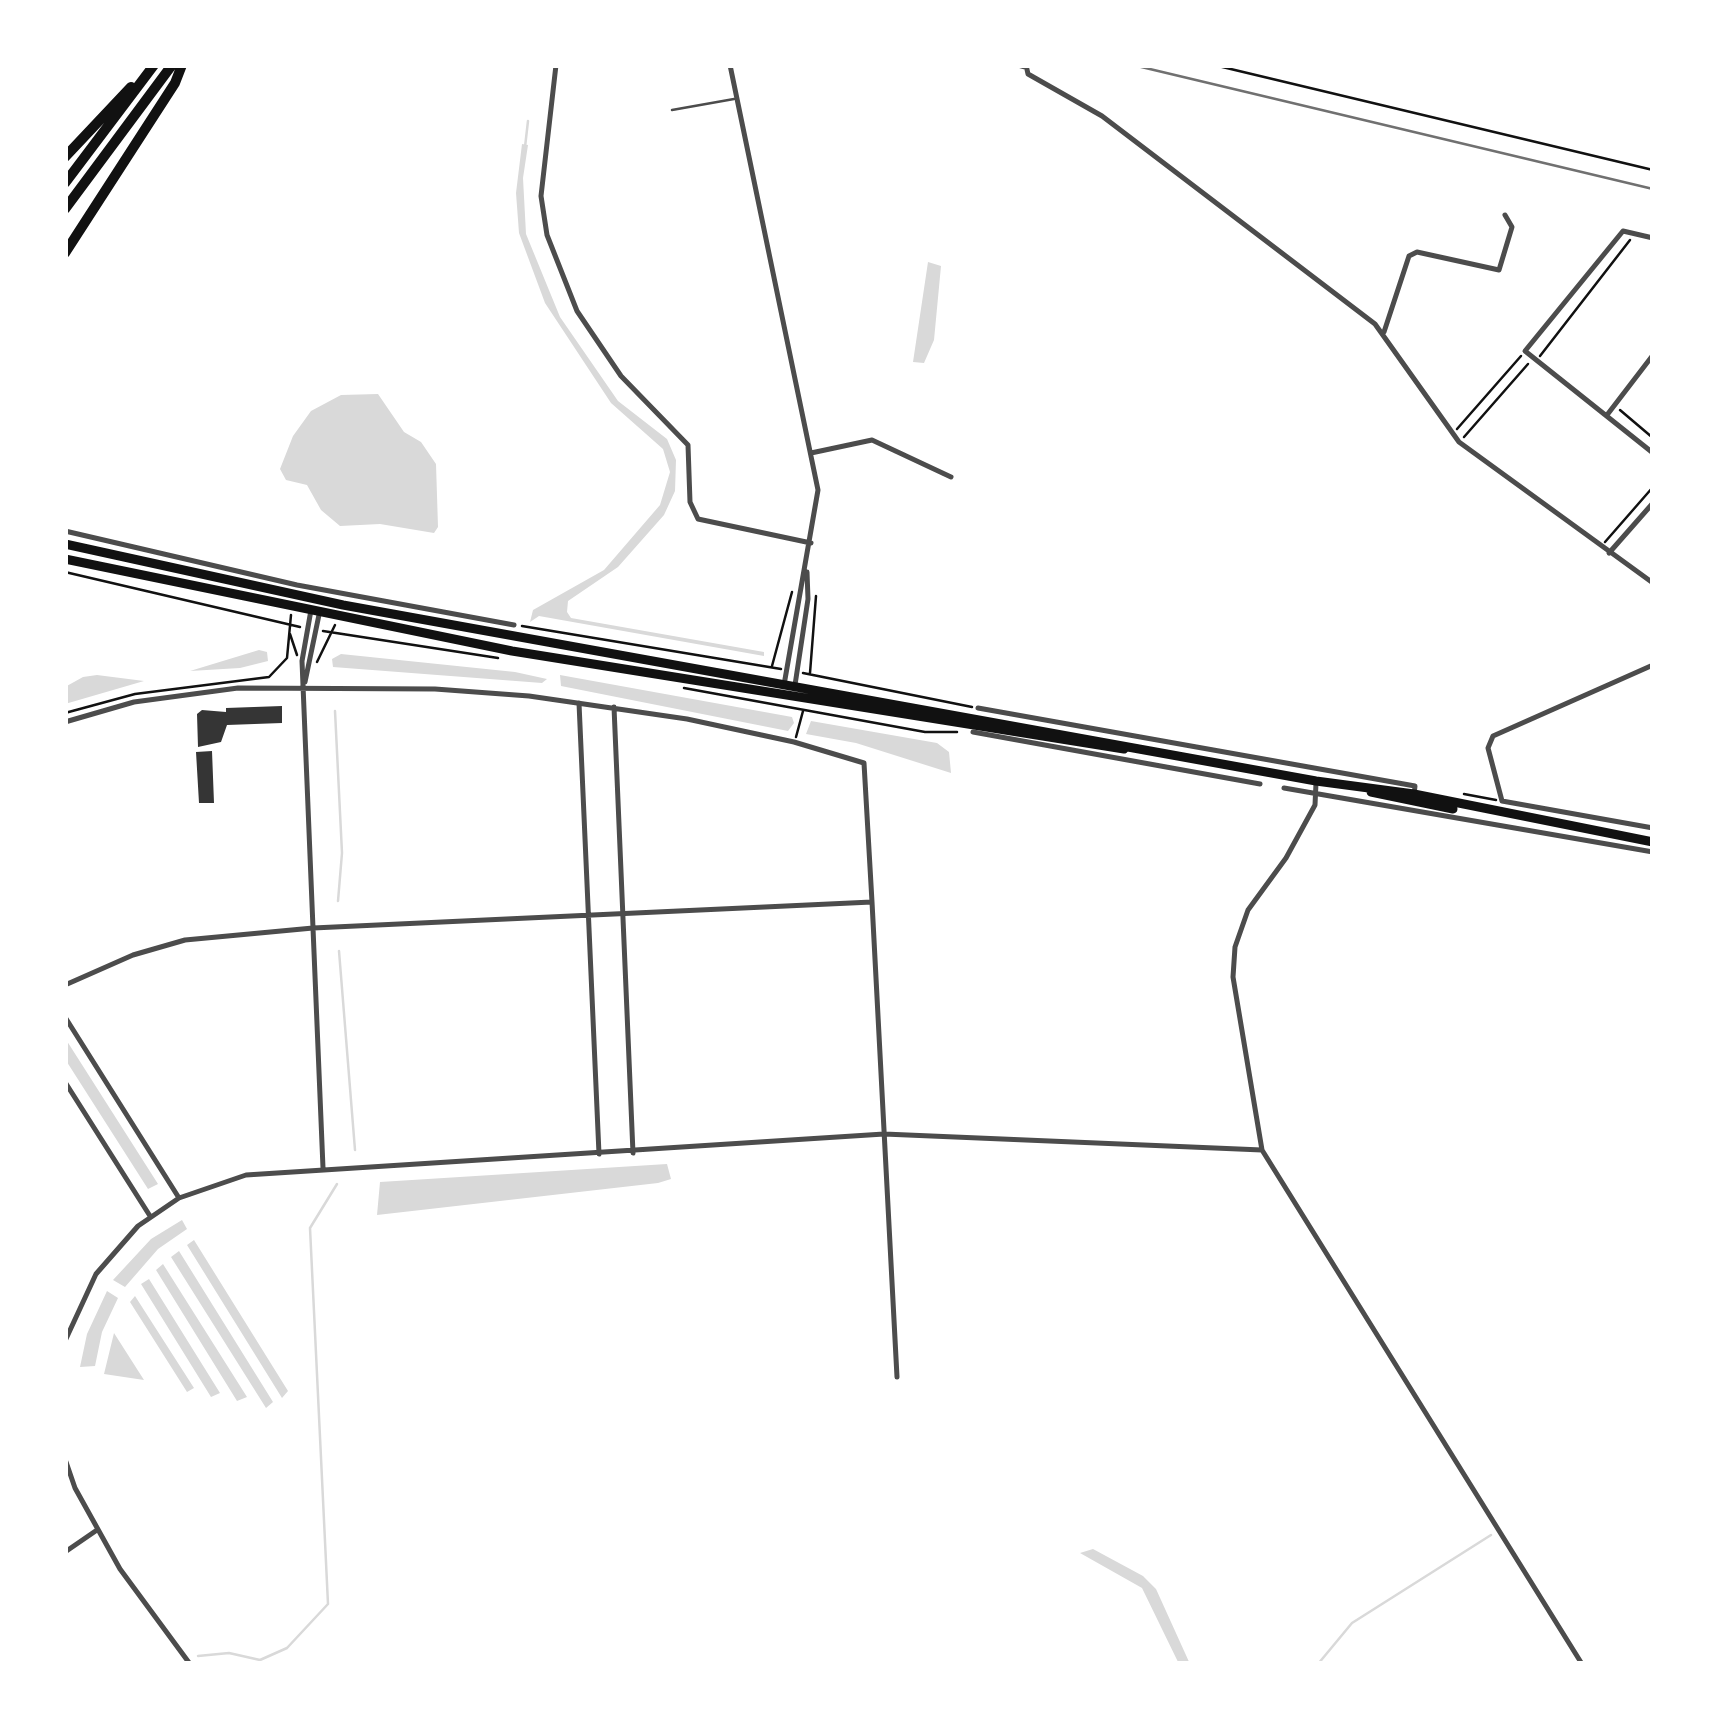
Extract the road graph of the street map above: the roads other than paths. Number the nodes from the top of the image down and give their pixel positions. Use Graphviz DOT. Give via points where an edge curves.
graph roads {
  1 [pos="154,65"];
  2 [pos="172,65"];
  3 [pos="182,65"];
  4 [pos="556,65"];
  5 [pos="730,65"];
  6 [pos="1013,65"];
  7 [pos="1025,67"];
  8 [pos="738,98"];
  9 [pos="672,110"];
  10 [pos="65,157"];
  11 [pos="65,183"];
  12 [pos="65,209"];
  13 [pos="1505,215"];
  14 [pos="1653,238"];
  15 [pos="65,254"];
  16 [pos="1384,332"];
  17 [pos="1653,355"];
  18 [pos="1607,416"];
  19 [pos="811,453"];
  20 [pos="1653,453"];
  21 [pos="951,477"];
  22 [pos="1653,503"];
  23 [pos="65,531"];
  24 [pos="811,542"];
  25 [pos="65,544"];
  26 [pos="1609,554"];
  27 [pos="65,559"];
  28 [pos="806,564"];
  29 [pos="1653,583"];
  30 [pos="318,600"];
  31 [pos="315,613"];
  32 [pos="514,624"];
  33 [pos="1653,665"];
  34 [pos="304,685"];
  35 [pos="789,685"];
  36 [pos="787,698"];
  37 [pos="579,702"];
  38 [pos="614,707"];
  39 [pos="978,708"];
  40 [pos="65,722"];
  41 [pos="970,724"];
  42 [pos="1088,736"];
  43 [pos="1151,757"];
  44 [pos="1260,784"];
  45 [pos="1316,787"];
  46 [pos="1284,788"];
  47 [pos="1413,798"];
  48 [pos="1653,828"];
  49 [pos="1653,842"];
  50 [pos="1653,852"];
  51 [pos="872,902"];
  52 [pos="588,914"];
  53 [pos="623,914"];
  54 [pos="313,928"];
  55 [pos="65,985"];
  56 [pos="65,1018"];
  57 [pos="65,1082"];
  58 [pos="884,1134"];
  59 [pos="1262,1150"];
  60 [pos="634,1153"];
  61 [pos="599,1156"];
  62 [pos="323,1168"];
  63 [pos="179,1198"];
  64 [pos="150,1216"];
  65 [pos="65,1341"];
  66 [pos="897,1377"];
  67 [pos="65,1459"];
  68 [pos="97,1530"];
  69 [pos="65,1552"];
  70 [pos="190,1664"];
  71 [pos="1582,1664"];
  1 -- 10 [label="highway"];
  1 -- 11 [label="highway"];
  2 -- 12 [label="highway"];
  3 -- 15 [label="highway"];
  4 -- 24 [label="street" via="541,196 550,245 577,312 621,376 688,445 690,502 698,518"];
  5 -- 8 [label="street"];
  6 -- 7 [label="lane"];
  7 -- 16 [label="street" via="1102,116"];
  8 -- 9 [label="lane"];
  8 -- 19 [label="street"];
  13 -- 16 [label="street" via="1512,227 1498,270 1417,252 1409,256"];
  14 -- 18 [label="street" via="1623,230 1525,351"];
  16 -- 26 [label="street" via="1459,442"];
  17 -- 18 [label="street"];
  18 -- 20 [label="street"];
  19 -- 21 [label="street" via="872,440"];
  19 -- 24 [label="street" via="818,490"];
  22 -- 26 [label="street"];
  23 -- 32 [label="street" via="326,591"];
  24 -- 28 [label="street"];
  25 -- 30 [label="main road"];
  26 -- 29 [label="street"];
  27 -- 31 [label="main road"];
  28 -- 35 [label="street" via="786,670"];
  28 -- 35 [label="street" via="798,672"];
  30 -- 31 [label="street"];
  30 -- 35 [label="main road"];
  31 -- 34 [label="street" via="318,630"];
  31 -- 34 [label="street" via="307,628"];
  31 -- 36 [label="main road"];
  33 -- 48 [label="street" via="1493,736 1488,748 1502,801"];
  34 -- 37 [label="street" via="435,688"];
  34 -- 40 [label="street" via="174,695"];
  34 -- 54 [label="street"];
  35 -- 36 [label="street"];
  35 -- 41 [label="main road"];
  36 -- 41 [label="main road"];
  37 -- 38 [label="street"];
  37 -- 52 [label="street"];
  38 -- 51 [label="street" via="794,742 864,763"];
  38 -- 53 [label="street"];
  39 -- 42 [label="street"];
  41 -- 42 [label="main road"];
  41 -- 43 [label="street"];
  42 -- 43 [label="main road"];
  42 -- 47 [label="street" via="1415,786"];
  43 -- 44 [label="street"];
  43 -- 45 [label="main road"];
  45 -- 46 [label="street"];
  45 -- 47 [label="main road"];
  45 -- 50 [label="street"];
  45 -- 59 [label="street" via="1286,858 1248,910 1235,947"];
  47 -- 49 [label="main road"];
  51 -- 53 [label="street"];
  51 -- 58 [label="street"];
  52 -- 53 [label="street"];
  52 -- 54 [label="street"];
  52 -- 61 [label="street"];
  53 -- 60 [label="street"];
  54 -- 55 [label="street" via="185,940"];
  54 -- 62 [label="street"];
  56 -- 63 [label="street"];
  57 -- 64 [label="street"];
  58 -- 59 [label="street"];
  58 -- 60 [label="street"];
  58 -- 66 [label="street"];
  59 -- 71 [label="street"];
  60 -- 61 [label="street"];
  61 -- 62 [label="street"];
  62 -- 63 [label="street" via="246,1175"];
  63 -- 64 [label="street"];
  64 -- 65 [label="street" via="96,1274"];
  67 -- 68 [label="street"];
  68 -- 69 [label="street"];
  68 -- 70 [label="street"];
}
